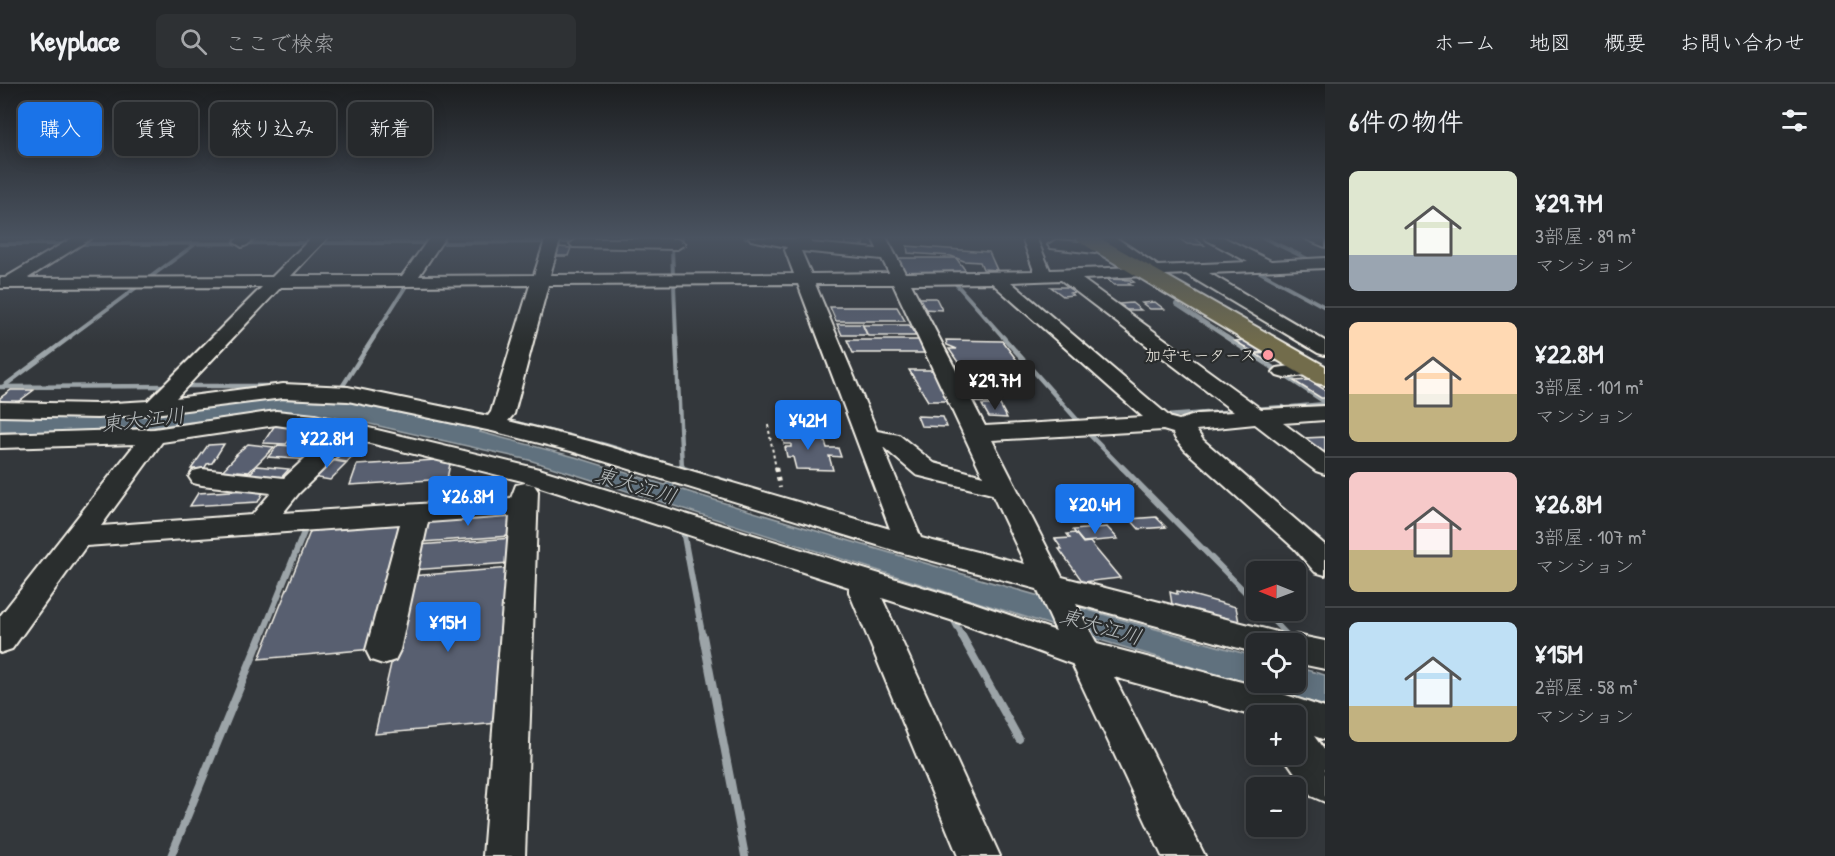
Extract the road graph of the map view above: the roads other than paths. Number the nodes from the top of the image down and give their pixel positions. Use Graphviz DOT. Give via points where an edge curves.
graph roads {
  1 [pos="22,273"];
  2 [pos="285,273"];
  3 [pos="412,273"];
  4 [pos="542,273"];
  5 [pos="582,273"];
  6 [pos="770,273"];
  7 [pos="803,273"];
  8 [pos="897,273"];
  9 [pos="1043,273"];
  10 [pos="1118,273"];
  11 [pos="1147,273"];
  12 [pos="1196,273"];
  13 [pos="1065,275"];
  14 [pos="1044,276"];
  15 [pos="900,278"];
  16 [pos="996,278"];
  17 [pos="805,279"];
  18 [pos="540,280"];
  19 [pos="277,281"];
  20 [pos="407,281"];
  21 [pos="3,284"];
  22 [pos="1325,349"];
  23 [pos="1284,372"];
  24 [pos="1319,373"];
  25 [pos="154,407"];
  26 [pos="0,409"];
  27 [pos="1325,413"];
  28 [pos="1257,417"];
  29 [pos="493,424"];
  30 [pos="1173,425"];
  31 [pos="349,430"];
  32 [pos="978,434"];
  33 [pos="154,436"];
  34 [pos="867,436"];
  35 [pos="0,441"];
  36 [pos="1325,466"];
  37 [pos="202,477"];
  38 [pos="290,487"];
  39 [pos="1004,489"];
  40 [pos="527,491"];
  41 [pos="416,514"];
  42 [pos="260,524"];
  43 [pos="78,537"];
  44 [pos="910,545"];
  45 [pos="1325,564"];
  46 [pos="865,581"];
  47 [pos="1050,585"];
  48 [pos="1246,637"];
  49 [pos="0,640"];
  50 [pos="1083,649"];
  51 [pos="383,650"];
  52 [pos="1306,650"];
  53 [pos="1325,655"];
  54 [pos="1257,705"];
  55 [pos="1306,719"];
  56 [pos="1325,724"];
  57 [pos="1306,757"];
  58 [pos="1325,783"];
  59 [pos="504,856"];
  60 [pos="980,856"];
  61 [pos="1184,856"];
  1 -- 21 [label="street"];
  2 -- 19 [label="street"];
  3 -- 20 [label="street"];
  4 -- 18 [label="street"];
  5 -- 18 [label="street"];
  6 -- 17 [label="street"];
  7 -- 17 [label="street"];
  8 -- 15 [label="street"];
  9 -- 14 [label="street"];
  10 -- 13 [label="street"];
  11 -- 24 [label="main road"];
  12 -- 22 [label="street"];
  13 -- 14 [label="street"];
  13 -- 28 [label="street"];
  14 -- 16 [label="street"];
  15 -- 16 [label="street"];
  15 -- 17 [label="street"];
  15 -- 32 [label="street"];
  16 -- 30 [label="street"];
  17 -- 34 [label="street"];
  18 -- 20 [label="street"];
  18 -- 29 [label="street" via="502,414"];
  19 -- 20 [label="street"];
  19 -- 21 [label="street"];
  19 -- 25 [label="street"];
  23 -- 24 [label="street"];
  25 -- 26 [label="street" via="97,411"];
  25 -- 29 [label="street" via="283,391 334,392"];
  27 -- 28 [label="street"];
  28 -- 30 [label="street"];
  28 -- 36 [label="street"];
  29 -- 44 [label="street" via="580,446"];
  30 -- 32 [label="street"];
  30 -- 45 [label="street"];
  31 -- 33 [label="street" via="276,418"];
  31 -- 38 [label="street"];
  31 -- 40 [label="street"];
  32 -- 39 [label="street"];
  33 -- 35 [label="street"];
  33 -- 43 [label="street"];
  34 -- 39 [label="street" via="890,440 925,469"];
  34 -- 44 [label="street"];
  37 -- 38 [label="street"];
  38 -- 42 [label="street"];
  39 -- 47 [label="street"];
  40 -- 41 [label="street"];
  40 -- 46 [label="street"];
  40 -- 59 [label="street"];
  41 -- 42 [label="street"];
  41 -- 51 [label="street"];
  42 -- 43 [label="street"];
  43 -- 49 [label="street"];
  44 -- 47 [label="street"];
  46 -- 50 [label="street"];
  46 -- 60 [label="street" via="864,592"];
  47 -- 48 [label="street"];
  47 -- 50 [label="street"];
  50 -- 54 [label="street"];
  50 -- 61 [label="street"];
  52 -- 53 [label="street"];
  55 -- 56 [label="street"];
  57 -- 58 [label="street"];
}
